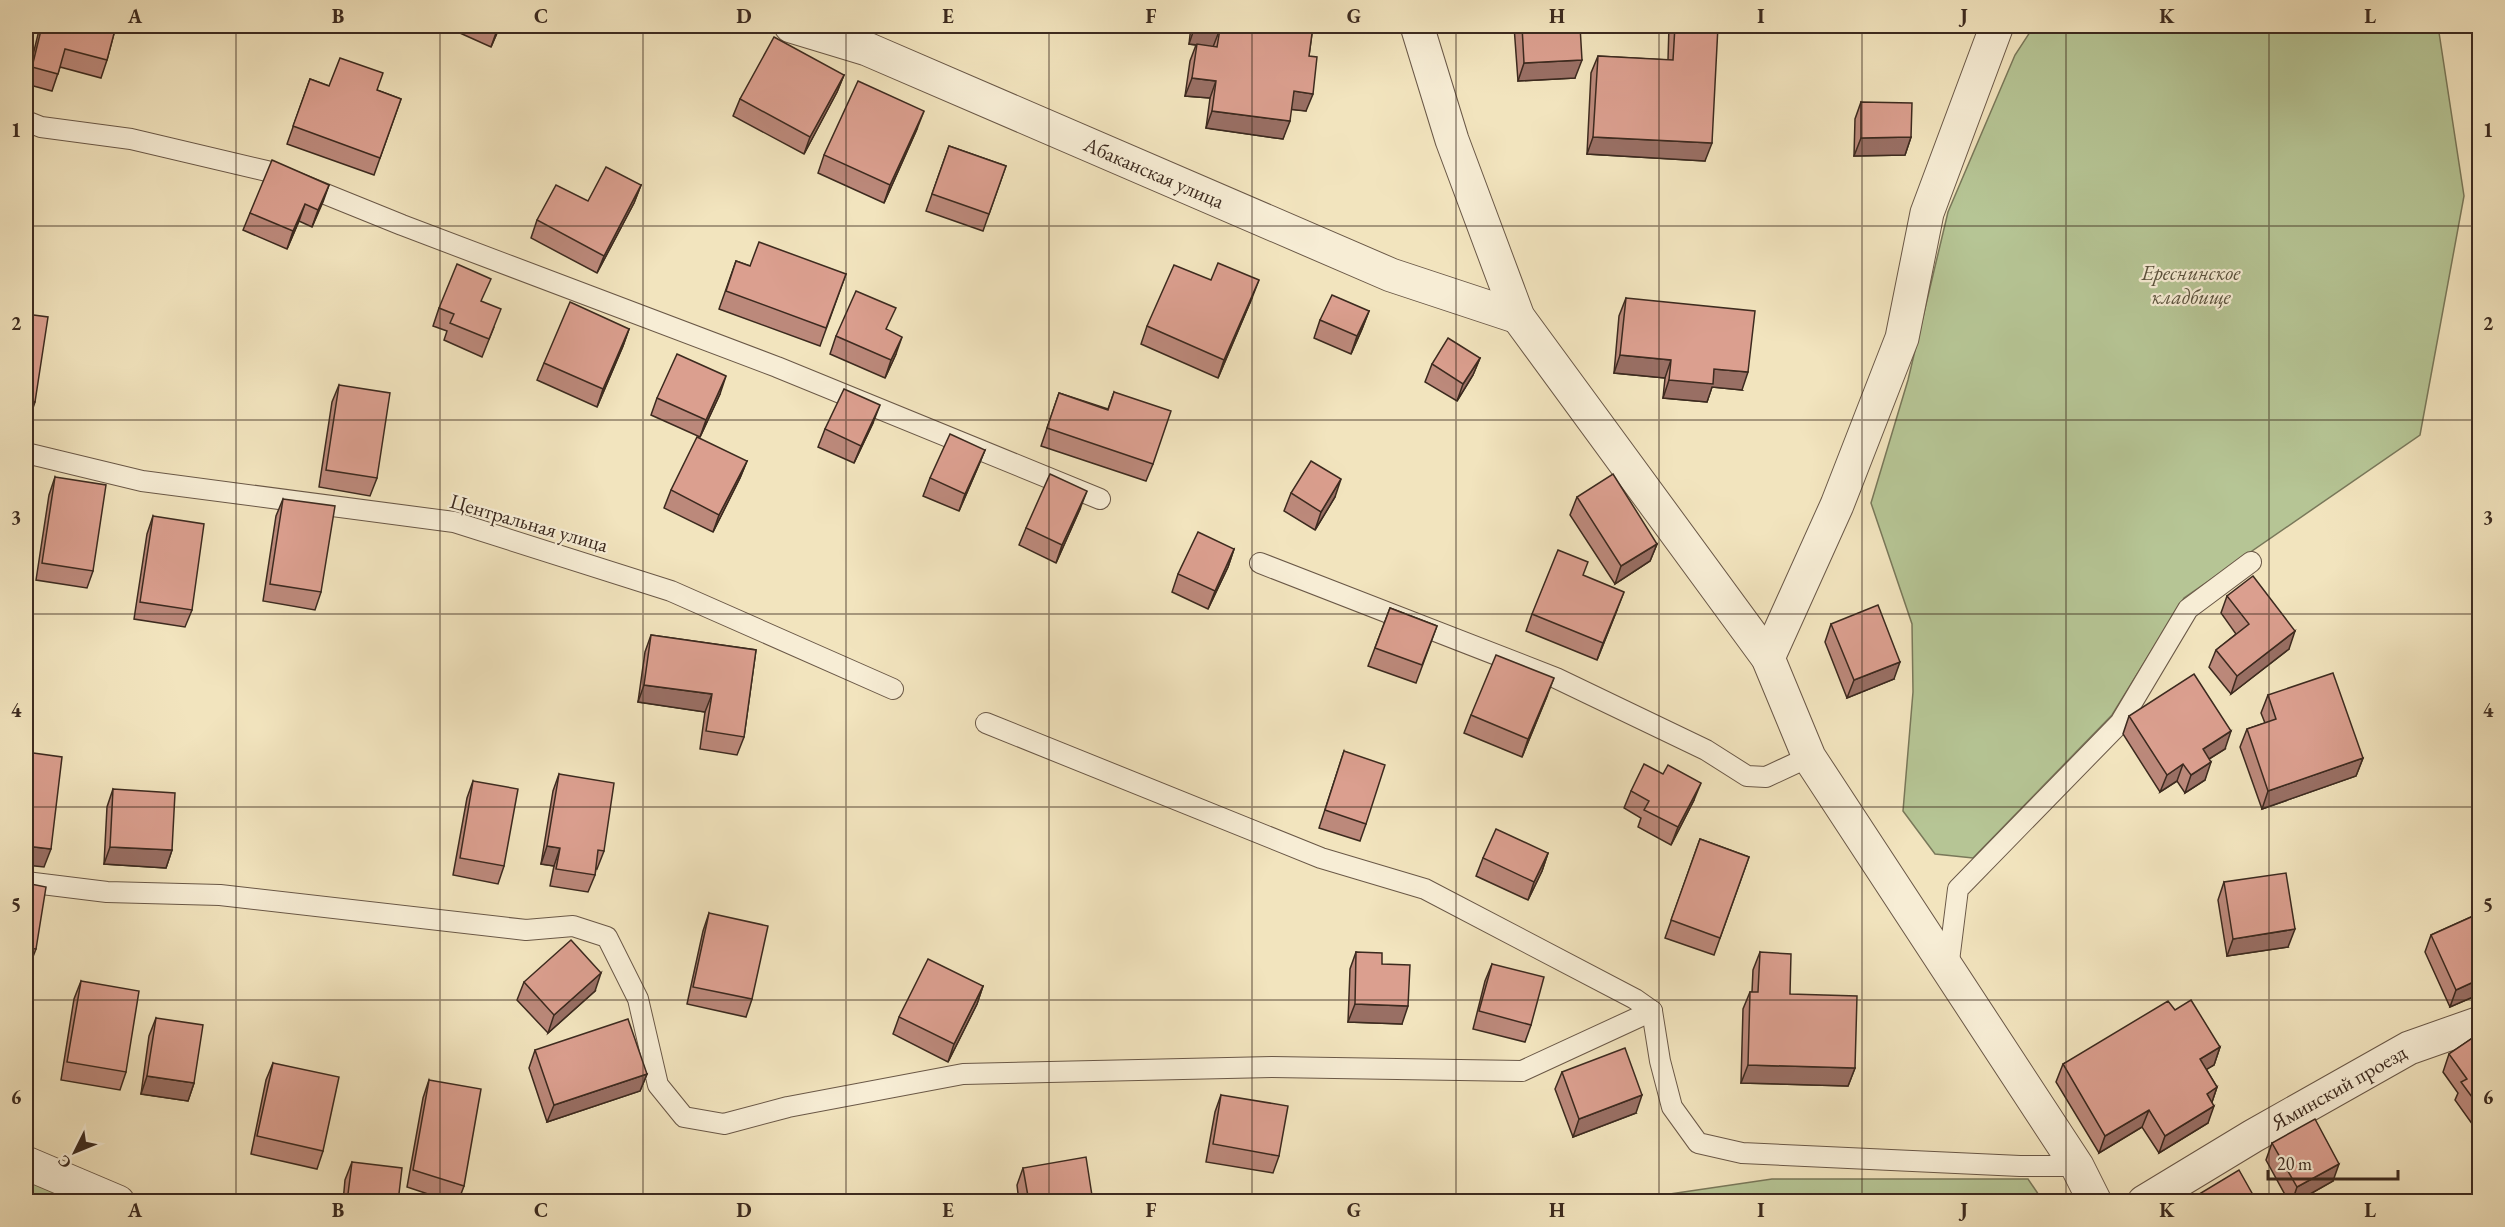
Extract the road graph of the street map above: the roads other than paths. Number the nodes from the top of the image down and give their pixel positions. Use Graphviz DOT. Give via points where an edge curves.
graph roads {
  1 [pos="791,26"];
  2 [pos="1417,26"];
  3 [pos="1993,26"];
  4 [pos="26,121"];
  5 [pos="1518,317"];
  6 [pos="26,453"];
  7 [pos="1100,499"];
  8 [pos="2251,562"];
  9 [pos="1260,563"];
  10 [pos="1768,658"];
  11 [pos="893,689"];
  12 [pos="986,723"];
  13 [pos="1809,757"];
  14 [pos="26,882"];
  15 [pos="1947,971"];
  16 [pos="1652,1011"];
  17 [pos="2480,1023"];
  18 [pos="26,1163"];
  19 [pos="2077,1166"];
  20 [pos="118,1202"];
  21 [pos="2095,1202"];
  22 [pos="2144,1202"];
  1 -- 5 [label="street, Абаканская улица" via="867,49 1391,275"];
  2 -- 5 [label="street" via="1452,140"];
  3 -- 10 [label="street" via="1927,213 1902,338 1836,505"];
  4 -- 7 [label="lane" via="41,127 131,139 271,172 777,367"];
  5 -- 10 [label="street"];
  6 -- 11 [label="lane, Центральная улица" via="142,481 454,522 671,591"];
  8 -- 15 [label="lane" via="2188,609 2120,723 1958,889"];
  9 -- 13 [label="lane" via="1556,678 1706,750 1747,776 1766,777"];
  10 -- 13 [label="street"];
  12 -- 16 [label="lane" via="1321,858 1425,889"];
  13 -- 15 [label="street"];
  14 -- 16 [label="lane" via="107,892 220,895 526,930 573,926 607,937 638,999 658,1085 684,1117 724,1124 788,1107 963,1074 1272,1067 1522,1071"];
  15 -- 19 [label="street"];
  16 -- 19 [label="lane" via="1672,1107 1698,1143 1742,1153"];
  17 -- 22 [label="street, Яминский проезд" via="2409,1048"];
  18 -- 20 [label="street"];
  19 -- 21 [label="street"];
}
